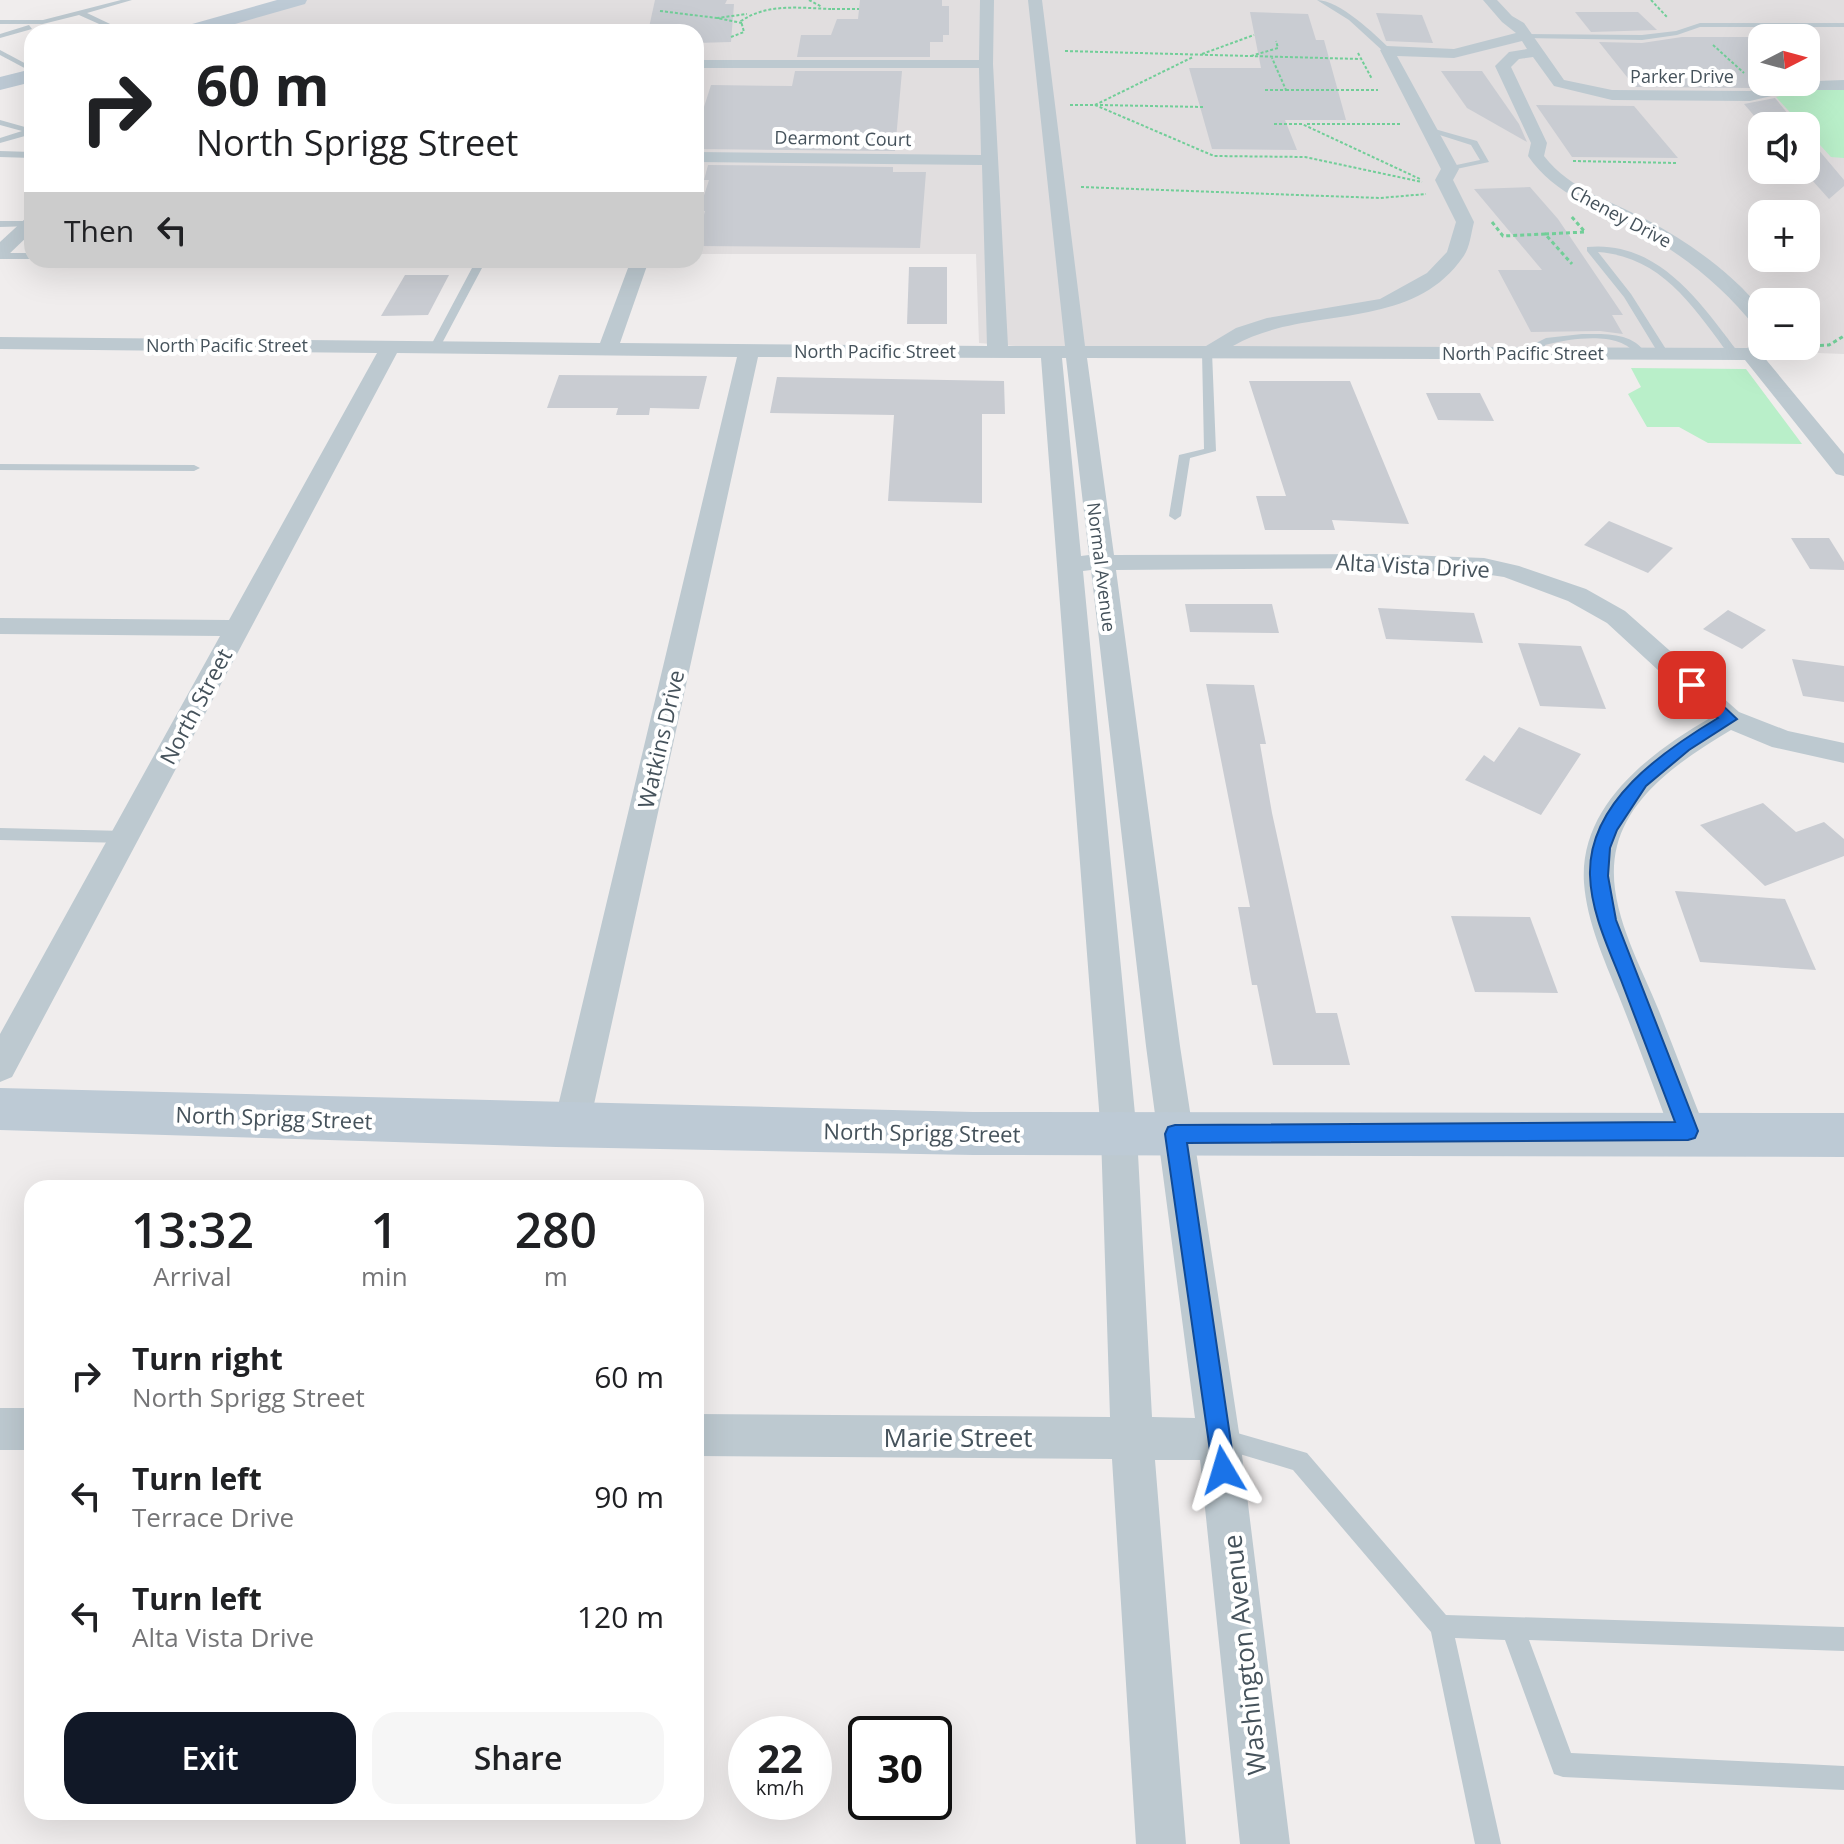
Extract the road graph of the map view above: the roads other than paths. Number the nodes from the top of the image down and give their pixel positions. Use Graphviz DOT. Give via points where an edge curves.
graph roads {
  1 [pos="298,0"];
  2 [pos="987,0"];
  3 [pos="1035,0"];
  4 [pos="1320,0"];
  5 [pos="1490,0"];
  6 [pos="1511,0"];
  7 [pos="130,4"];
  8 [pos="80,13"];
  9 [pos="0,22"];
  10 [pos="43,22"];
  11 [pos="38,24"];
  12 [pos="105,24"];
  13 [pos="213,24"];
  14 [pos="1844,25"];
  15 [pos="24,29"];
  16 [pos="1522,31"];
  17 [pos="0,36"];
  18 [pos="1387,50"];
  19 [pos="0,52"];
  20 [pos="1537,52"];
  21 [pos="704,64"];
  22 [pos="986,64"];
  23 [pos="23,78"];
  24 [pos="1844,85"];
  25 [pos="0,122"];
  26 [pos="1427,128"];
  27 [pos="24,130"];
  28 [pos="24,134"];
  29 [pos="0,141"];
  30 [pos="0,154"];
  31 [pos="24,155"];
  32 [pos="704,157"];
  33 [pos="990,160"];
  34 [pos="1442,179"];
  35 [pos="24,223"];
  36 [pos="0,224"];
  37 [pos="24,230"];
  38 [pos="0,254"];
  39 [pos="24,256"];
  40 [pos="477,268"];
  41 [pos="637,268"];
  42 [pos="1748,310"];
  43 [pos="0,343"];
  44 [pos="391,346"];
  45 [pos="435,347"];
  46 [pos="608,349"];
  47 [pos="1748,349"];
  48 [pos="749,351"];
  49 [pos="998,351"];
  50 [pos="1063,351"];
  51 [pos="1748,351"];
  52 [pos="1207,352"];
  53 [pos="1664,354"];
  54 [pos="1757,360"];
  55 [pos="0,467"];
  56 [pos="194,468"];
  57 [pos="1844,469"];
  58 [pos="1175,516"];
  59 [pos="1071,563"];
  60 [pos="1101,563"];
  61 [pos="0,626"];
  62 [pos="238,628"];
  63 [pos="1729,719"];
  64 [pos="1844,753"];
  65 [pos="0,834"];
  66 [pos="125,837"];
  67 [pos="0,1067"];
  68 [pos="0,1109"];
  69 [pos="571,1127"];
  70 [pos="1688,1131"];
  71 [pos="1175,1134"];
  72 [pos="1119,1135"];
  73 [pos="1844,1135"];
  74 [pos="0,1429"];
  75 [pos="24,1429"];
  76 [pos="704,1435"];
  77 [pos="1132,1438"];
  78 [pos="1219,1439"];
  79 [pos="1441,1626"];
  80 [pos="1513,1629"];
  81 [pos="1844,1639"];
  82 [pos="1844,1778"];
  83 [pos="1161,1844"];
  84 [pos="1265,1844"];
  85 [pos="1488,1844"];
  1 -- 13 [label="main road"];
  2 -- 22 [label="street"];
  3 -- 50 [label="street, Normal Avenue"];
  4 -- 18 [label="lane"];
  5 -- 16 [label="street"];
  6 -- 16 [label="street" via="1523,20"];
  7 -- 8 [label="lane"];
  8 -- 10 [label="lane"];
  8 -- 12 [label="lane"];
  9 -- 10 [label="lane"];
  10 -- 11 [label="lane"];
  14 -- 16 [label="lane" via="1695,25 1680,33 1631,36"];
  15 -- 17 [label="lane"];
  16 -- 18 [label="street" via="1462,52"];
  16 -- 20 [label="street"];
  18 -- 26 [label="street"];
  19 -- 23 [label="lane"];
  20 -- 24 [label="street, Parker Drive" via="1559,83 1612,95 1750,96 1797,85"];
  20 -- 42 [label="street, Cheney Drive" via="1514,55 1503,66 1539,143 1536,156 1543,168 1566,186 1688,252"];
  21 -- 22 [label="street"];
  22 -- 33 [label="street"];
  25 -- 27 [label="lane"];
  26 -- 34 [label="street"];
  26 -- 34 [label="lane" via="1474,143 1485,162"];
  28 -- 29 [label="lane"];
  30 -- 31 [label="lane"];
  32 -- 33 [label="street, Dearmont Court"];
  33 -- 49 [label="street"];
  34 -- 52 [label="street" via="1465,222 1456,254 1434,277 1386,303 1274,322"];
  35 -- 36 [label="lane"];
  37 -- 38 [label="street"];
  38 -- 39 [label="lane"];
  40 -- 45 [label="lane"];
  41 -- 46 [label="street"];
  43 -- 44 [label="street, North Pacific Street"];
  44 -- 45 [label="street, North Pacific Street"];
  44 -- 62 [label="street, North Street"];
  45 -- 46 [label="street, North Pacific Street"];
  46 -- 48 [label="street, North Pacific Street"];
  47 -- 53 [label="lane" via="1657,265 1616,248 1590,249"];
  48 -- 49 [label="street, North Pacific Street"];
  48 -- 69 [label="street, Watkins Drive"];
  49 -- 50 [label="street, North Pacific Street"];
  50 -- 52 [label="street, North Pacific Street"];
  50 -- 59 [label="street, Normal Avenue"];
  50 -- 60 [label="street, Normal Avenue"];
  51 -- 53 [label="street, North Pacific Street"];
  52 -- 53 [label="street, North Pacific Street"];
  52 -- 58 [label="lane" via="1210,451 1185,455"];
  54 -- 57 [label="street"];
  55 -- 56 [label="lane"];
  59 -- 60 [label="street, Alta Vista Drive"];
  59 -- 72 [label="street, Normal Avenue"];
  60 -- 63 [label="street, Alta Vista Drive" via="1379,561 1510,571 1577,595 1616,617"];
  60 -- 71 [label="street, Normal Avenue"];
  61 -- 62 [label="street"];
  62 -- 66 [label="street, North Street"];
  63 -- 64 [label="street, Alta Vista Drive" via="1782,740"];
  63 -- 70 [label="street" via="1683,746 1640,782 1609,828 1599,876 1607,920"];
  65 -- 66 [label="lane"];
  66 -- 67 [label="street, North Street"];
  68 -- 69 [label="main road, North Sprigg Street"];
  69 -- 72 [label="main road, North Sprigg Street"];
  70 -- 71 [label="main road, North Sprigg Street"];
  70 -- 73 [label="main road, North Sprigg Street"];
  71 -- 72 [label="main road, North Sprigg Street"];
  71 -- 78 [label="street, Washington Avenue"];
  72 -- 77 [label="street"];
  74 -- 75 [label="street"];
  76 -- 77 [label="street, Marie Street"];
  77 -- 78 [label="street, Marie Street"];
  77 -- 83 [label="street"];
  78 -- 79 [label="lane" via="1299,1461"];
  78 -- 84 [label="street, Washington Avenue"];
  79 -- 80 [label="lane"];
  79 -- 85 [label="lane"];
  80 -- 81 [label="lane"];
  80 -- 82 [label="lane" via="1563,1765"];
}
